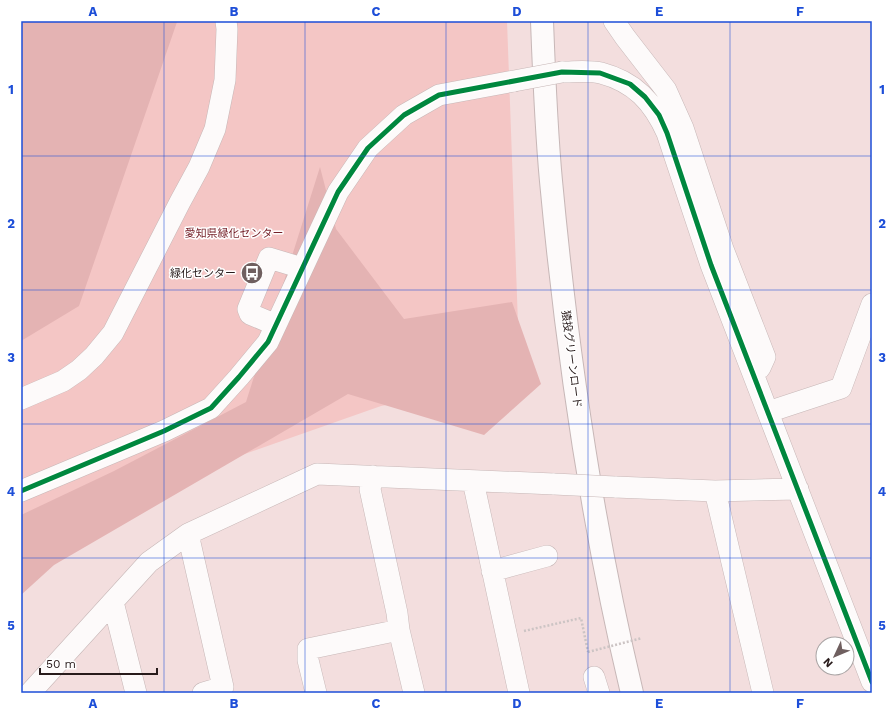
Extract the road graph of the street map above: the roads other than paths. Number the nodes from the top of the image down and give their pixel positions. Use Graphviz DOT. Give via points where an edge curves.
graph roads {
  1 [pos="226,21"];
  2 [pos="542,21"];
  3 [pos="614,21"];
  4 [pos="302,268"];
  5 [pos="872,304"];
  6 [pos="276,325"];
  7 [pos="752,371"];
  8 [pos="21,399"];
  9 [pos="768,412"];
  10 [pos="373,476"];
  11 [pos="473,481"];
  12 [pos="798,489"];
  13 [pos="21,491"];
  14 [pos="715,491"];
  15 [pos="188,534"];
  16 [pos="546,556"];
  17 [pos="492,571"];
  18 [pos="113,602"];
  19 [pos="399,630"];
  20 [pos="872,682"];
  21 [pos="30,693"];
  22 [pos="136,693"];
  23 [pos="203,693"];
  24 [pos="316,693"];
  25 [pos="414,693"];
  26 [pos="519,693"];
  27 [pos="632,693"];
  28 [pos="763,693"];
  1 -- 8 [label="street" via="225,80 215,129 199,167 113,333 79,370 63,381"];
  2 -- 27 [label="main road, 猿投グリーンロード" via="551,180 583,448 613,611"];
  3 -- 7 [label="street" via="666,90 683,128 723,249 765,357 760,368"];
  4 -- 6 [label="street"];
  4 -- 6 [label="street" via="269,258 248,309 250,314"];
  4 -- 7 [label="street, bridge" via="338,192 368,148 404,115 440,95 562,72 600,73 630,84 645,97 659,115 711,265"];
  5 -- 9 [label="street" via="841,388"];
  6 -- 13 [label="street" via="268,342 211,408 164,431"];
  7 -- 9 [label="street"];
  9 -- 12 [label="street"];
  10 -- 11 [label="street"];
  10 -- 15 [label="street" via="317,474"];
  10 -- 19 [label="street" via="370,489"];
  11 -- 14 [label="street, bridge"];
  11 -- 17 [label="street"];
  12 -- 14 [label="street"];
  12 -- 20 [label="street"];
  14 -- 28 [label="street"];
  15 -- 18 [label="street" via="148,562"];
  15 -- 23 [label="street" via="223,686"];
  16 -- 17 [label="street"];
  17 -- 26 [label="street"];
  18 -- 21 [label="street"];
  18 -- 22 [label="street"];
  19 -- 24 [label="street" via="308,650"];
  19 -- 25 [label="street"];
}
